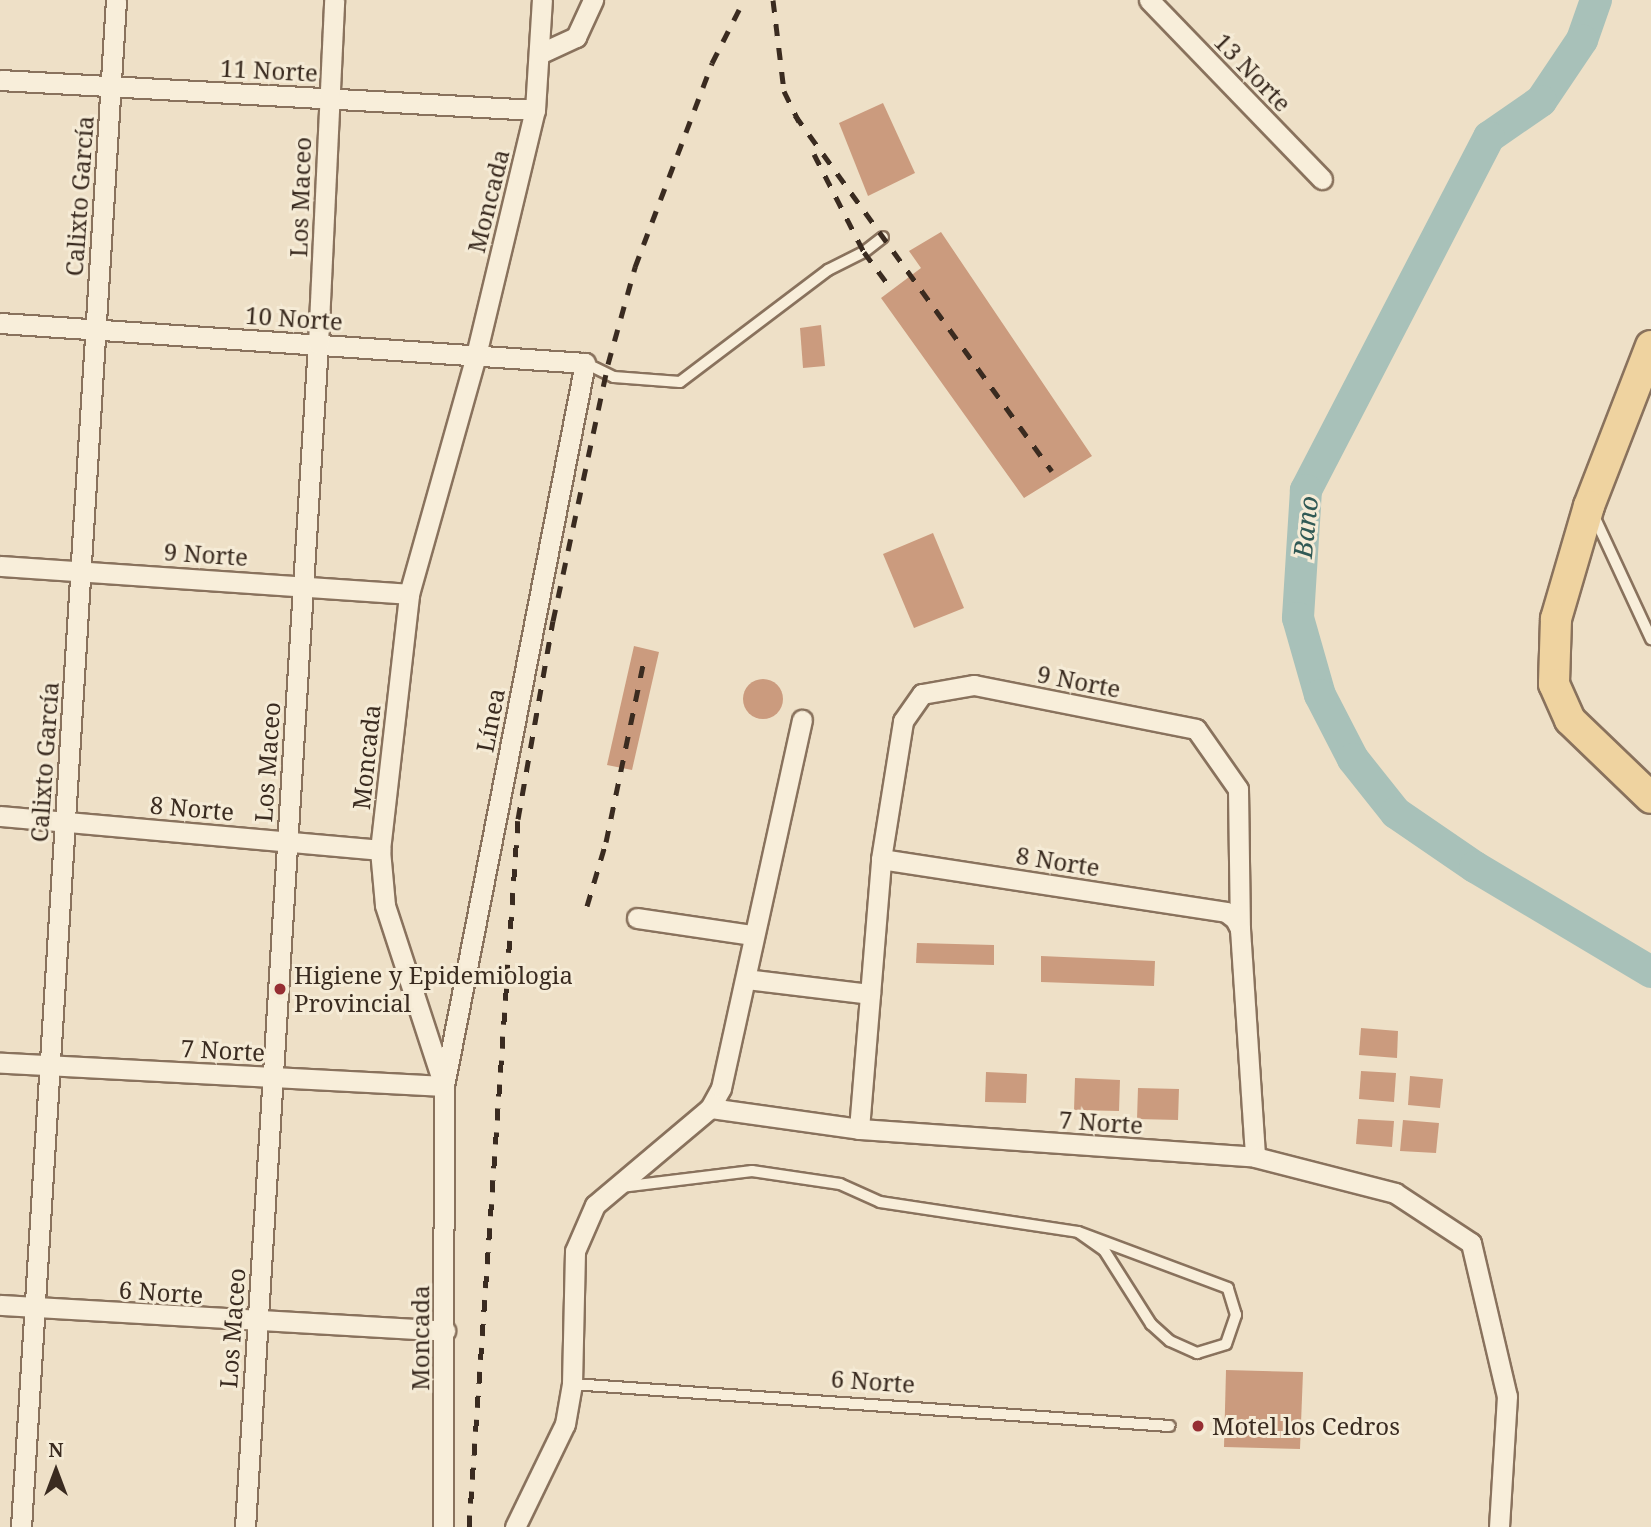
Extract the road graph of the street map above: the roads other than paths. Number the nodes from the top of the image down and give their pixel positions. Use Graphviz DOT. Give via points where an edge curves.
graph roads {
  1 [pos="116,0"];
  2 [pos="334,0"];
  3 [pos="542,0"];
  4 [pos="593,0"];
  5 [pos="1149,0"];
  6 [pos="539,54"];
  7 [pos="0,80"];
  8 [pos="110,86"];
  9 [pos="329,98"];
  10 [pos="535,110"];
  11 [pos="1322,179"];
  12 [pos="883,237"];
  13 [pos="0,323"];
  14 [pos="95,330"];
  15 [pos="318,344"];
  16 [pos="1651,346"];
  17 [pos="476,355"];
  18 [pos="585,363"];
  19 [pos="1589,506"];
  20 [pos="0,566"];
  21 [pos="80,571"];
  22 [pos="303,585"];
  23 [pos="409,594"];
  24 [pos="1651,639"];
  25 [pos="802,720"];
  26 [pos="1651,798"];
  27 [pos="0,816"];
  28 [pos="65,821"];
  29 [pos="287,842"];
  30 [pos="380,850"];
  31 [pos="881,859"];
  32 [pos="637,918"];
  33 [pos="1240,929"];
  34 [pos="752,935"];
  35 [pos="746,979"];
  36 [pos="870,994"];
  37 [pos="0,1063"];
  38 [pos="50,1065"];
  39 [pos="274,1077"];
  40 [pos="444,1086"];
  41 [pos="710,1108"];
  42 [pos="859,1129"];
  43 [pos="1255,1157"];
  44 [pos="610,1189"];
  45 [pos="1078,1232"];
  46 [pos="0,1306"];
  47 [pos="35,1308"];
  48 [pos="256,1323"];
  49 [pos="445,1331"];
  50 [pos="572,1384"];
  51 [pos="1170,1426"];
  52 [pos="21,1527"];
  53 [pos="244,1527"];
  54 [pos="443,1527"];
  55 [pos="515,1527"];
  56 [pos="1499,1527"];
  1 -- 8 [label="street, Calixto García"];
  2 -- 9 [label="street, Los Maceo"];
  3 -- 6 [label="street, Moncada"];
  4 -- 6 [label="street" via="576,37"];
  5 -- 11 [label="street, 13 Norte"];
  6 -- 10 [label="street, Moncada"];
  7 -- 8 [label="street, 11 Norte"];
  8 -- 9 [label="street, 11 Norte"];
  8 -- 14 [label="street, Calixto García"];
  9 -- 10 [label="street, 11 Norte"];
  9 -- 15 [label="street, Los Maceo"];
  10 -- 17 [label="street, Moncada"];
  12 -- 18 [label="lane" via="828,270 680,382 614,377"];
  13 -- 14 [label="street, 10 Norte"];
  14 -- 15 [label="street, 10 Norte"];
  14 -- 21 [label="street, Calixto García"];
  15 -- 17 [label="street, 10 Norte"];
  15 -- 22 [label="street, Los Maceo"];
  16 -- 19 [label="main road"];
  17 -- 18 [label="street, 10 Norte"];
  17 -- 23 [label="street, Moncada"];
  18 -- 40 [label="street, Línea"];
  19 -- 24 [label="lane"];
  19 -- 26 [label="main road" via="1556,619 1554,684 1570,720"];
  20 -- 21 [label="street, 9 Norte"];
  21 -- 22 [label="street, 9 Norte"];
  21 -- 28 [label="street, Calixto García"];
  22 -- 23 [label="street, 9 Norte"];
  22 -- 29 [label="street, Los Maceo"];
  23 -- 30 [label="street, Moncada"];
  25 -- 34 [label="street"];
  27 -- 28 [label="street, 8 Norte"];
  28 -- 29 [label="street, 8 Norte"];
  28 -- 38 [label="street, Calixto García"];
  29 -- 30 [label="street, 8 Norte"];
  29 -- 39 [label="street, Los Maceo"];
  30 -- 40 [label="street, Moncada" via="385,905"];
  31 -- 33 [label="street, 8 Norte" via="1226,912"];
  31 -- 33 [label="street, 9 Norte" via="903,721 922,694 974,685 1196,729 1238,789"];
  31 -- 36 [label="street"];
  32 -- 34 [label="street"];
  33 -- 43 [label="street, 9 Norte"];
  34 -- 35 [label="street"];
  35 -- 36 [label="street"];
  35 -- 41 [label="street" via="721,1088"];
  36 -- 42 [label="street"];
  37 -- 38 [label="street, 7 Norte"];
  38 -- 39 [label="street, 7 Norte"];
  38 -- 47 [label="street, Calixto García"];
  39 -- 40 [label="street, 7 Norte"];
  39 -- 48 [label="street, Los Maceo"];
  40 -- 49 [label="street, Moncada"];
  41 -- 42 [label="street, 7 Norte"];
  41 -- 44 [label="street"];
  42 -- 43 [label="street, 7 Norte"];
  43 -- 56 [label="street, 7 Norte" via="1395,1193 1471,1243 1507,1396"];
  44 -- 45 [label="lane" via="752,1171 841,1184 880,1202"];
  44 -- 50 [label="street" via="595,1205 575,1251"];
  45 -- 45 [label="lane" via="1228,1288 1236,1315 1226,1344 1197,1353 1170,1341 1151,1324 1104,1251"];
  46 -- 47 [label="street, 6 Norte"];
  47 -- 48 [label="street, 6 Norte"];
  47 -- 52 [label="street, Calixto García"];
  48 -- 49 [label="street, 6 Norte"];
  48 -- 53 [label="street, Los Maceo"];
  49 -- 54 [label="street, Moncada"];
  50 -- 51 [label="lane, 6 Norte"];
  50 -- 55 [label="street" via="565,1424"];
}
